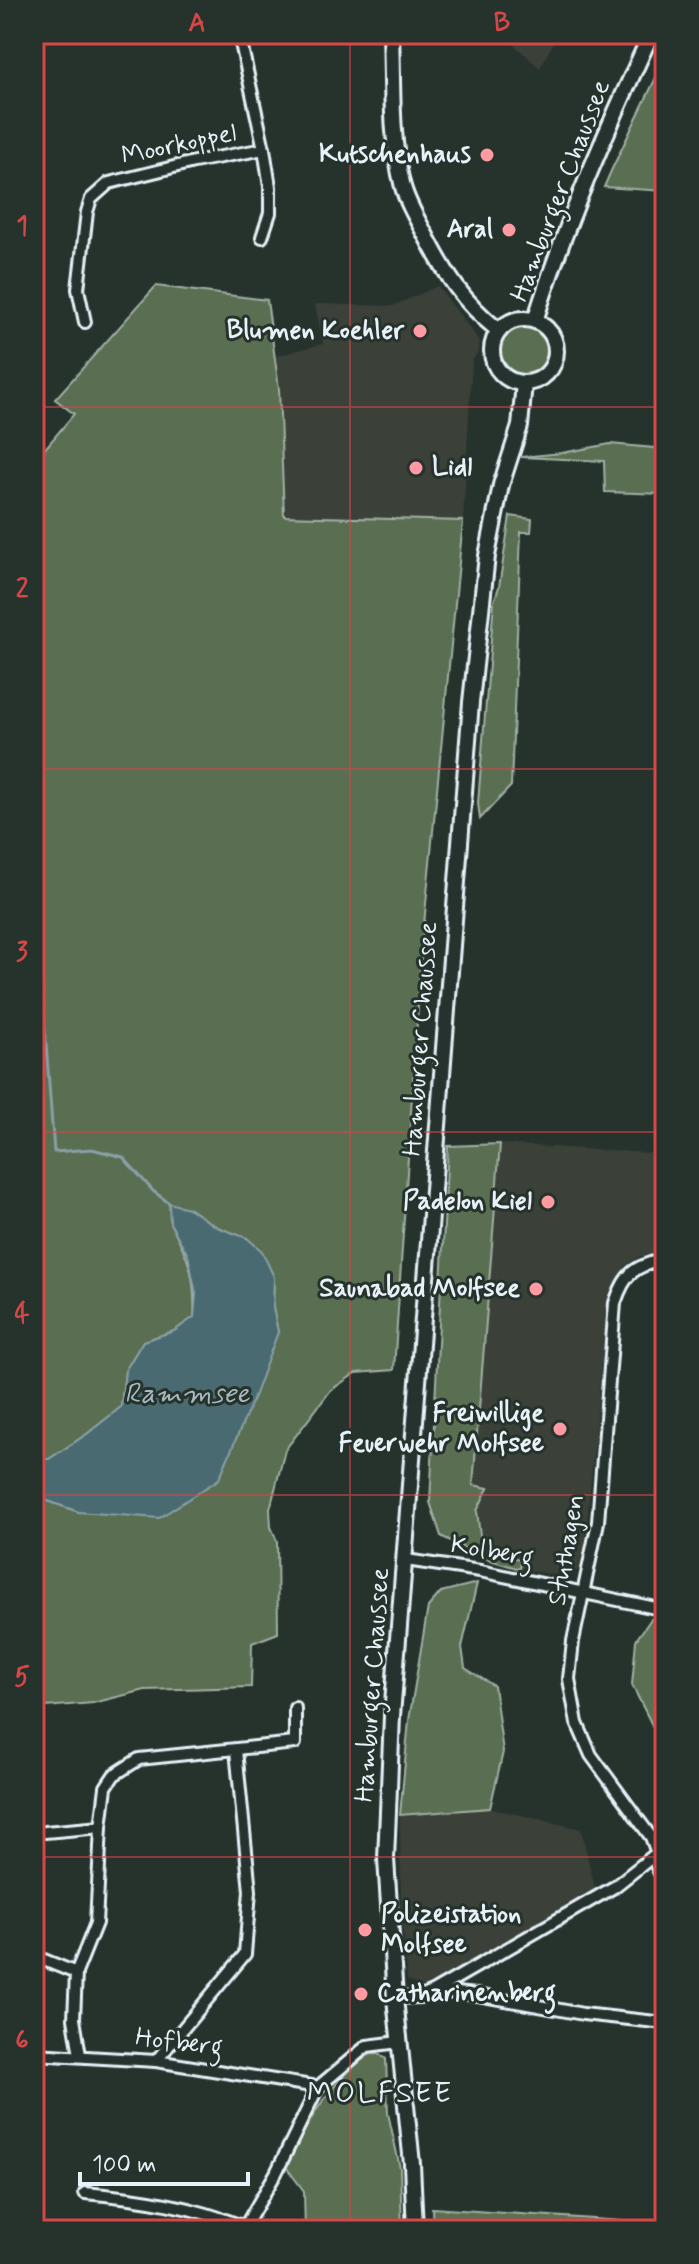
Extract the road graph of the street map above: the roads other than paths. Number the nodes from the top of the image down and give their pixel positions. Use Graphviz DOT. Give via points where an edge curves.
graph roads {
  1 [pos="239,34"];
  2 [pos="391,34"];
  3 [pos="651,34"];
  4 [pos="264,149"];
  5 [pos="262,237"];
  6 [pos="535,321"];
  7 [pos="85,322"];
  8 [pos="499,331"];
  9 [pos="524,383"];
  10 [pos="665,1259"];
  11 [pos="406,1560"];
  12 [pos="583,1592"];
  13 [pos="665,1610"];
  14 [pos="295,1708"];
  15 [pos="236,1750"];
  16 [pos="101,1827"];
  17 [pos="45,1832"];
  18 [pos="661,1853"];
  19 [pos="665,1883"];
  20 [pos="34,1956"];
  21 [pos="76,1973"];
  22 [pos="434,1991"];
  23 [pos="395,1998"];
  24 [pos="665,2023"];
  25 [pos="399,2042"];
  26 [pos="34,2054"];
  27 [pos="80,2055"];
  28 [pos="156,2061"];
  29 [pos="318,2087"];
  30 [pos="85,2193"];
  31 [pos="244,2229"];
  32 [pos="415,2230"];
  1 -- 4 [label="street"];
  2 -- 8 [label="main road" via="399,167 409,203 456,289"];
  3 -- 6 [label="main road, Hamburger Chaussee" via="584,182"];
  4 -- 5 [label="street" via="270,213"];
  4 -- 7 [label="street, Moorkoppel" via="100,189 86,218 78,289"];
  6 -- 8 [label="main road" via="516,320"];
  6 -- 9 [label="main road" via="552,335 555,356 545,375"];
  8 -- 9 [label="main road" via="492,348 496,365 508,378"];
  9 -- 11 [label="main road, Hamburger Chaussee" via="520,426 487,556 471,702"];
  10 -- 12 [label="street, Stuthagen" via="631,1272 615,1303 598,1522"];
  11 -- 12 [label="street, Kolberg"];
  11 -- 23 [label="main road, Hamburger Chaussee" via="386,1859"];
  12 -- 13 [label="street, Kolberg"];
  12 -- 18 [label="street, Stuthagen" via="569,1679 577,1723 591,1755"];
  14 -- 15 [label="street" via="295,1743"];
  15 -- 16 [label="street" via="139,1759 106,1787"];
  15 -- 28 [label="street" via="250,1891 245,1954"];
  16 -- 17 [label="street"];
  16 -- 21 [label="street" via="96,1923"];
  18 -- 19 [label="street, Stuthagen" via="656,1865"];
  18 -- 22 [label="street" via="614,1887"];
  20 -- 21 [label="street"];
  21 -- 27 [label="street" via="74,2019"];
  22 -- 23 [label="street"];
  22 -- 24 [label="street"];
  23 -- 25 [label="main road, Hamburger Chaussee"];
  25 -- 29 [label="street" via="367,2046"];
  25 -- 32 [label="main road, Hamburger Chaussee"];
  26 -- 27 [label="street, Hofberg"];
  27 -- 28 [label="street, Hofberg"];
  28 -- 29 [label="street, Hofberg"];
  29 -- 31 [label="street"];
  30 -- 31 [label="street" via="171,2203"];
}
